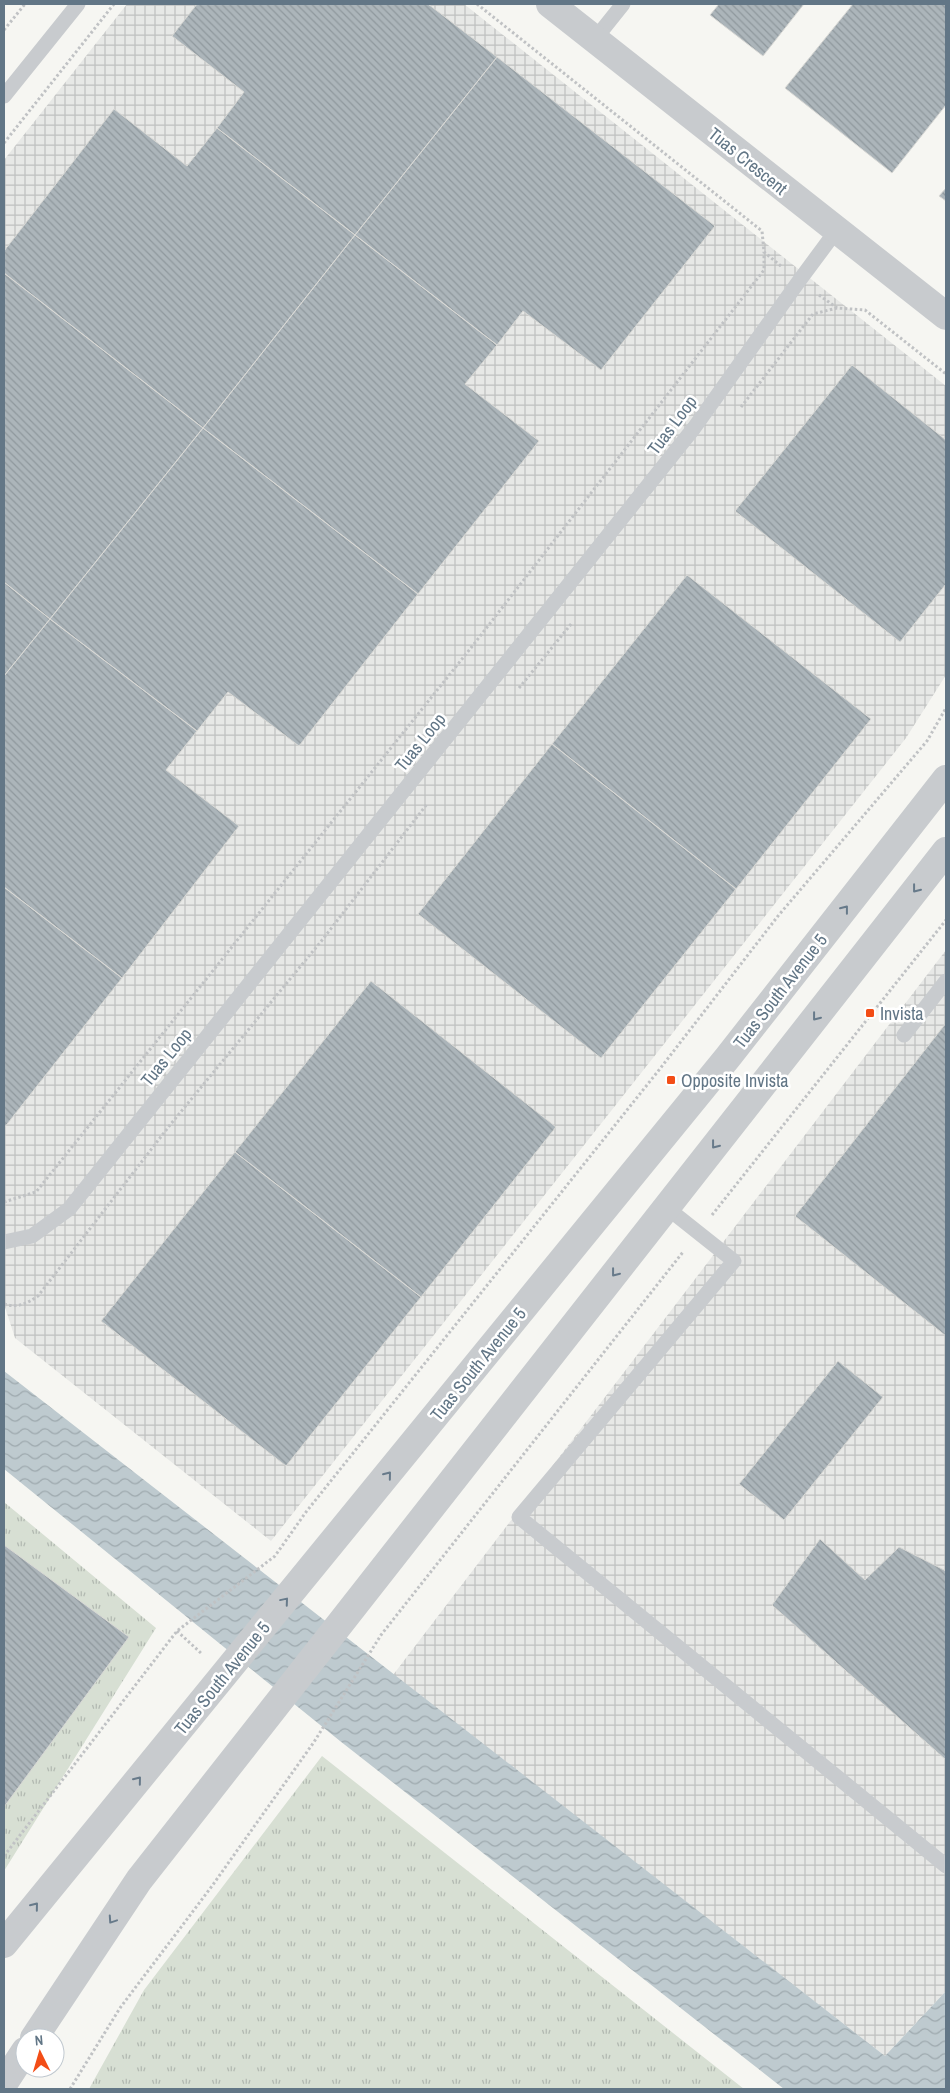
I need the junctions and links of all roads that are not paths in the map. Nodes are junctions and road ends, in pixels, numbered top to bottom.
1 (78, 4) edge
2 (550, 4) edge
3 (623, 4) edge
4 (595, 39) junction
5 (4, 96) edge
6 (836, 231) junction
7 (946, 316) edge
8 (946, 779) edge
9 (946, 851) edge
10 (946, 981) edge
11 (904, 1035) dead end
12 (666, 1207) junction
13 (4, 1242) edge
14 (946, 1866) edge
15 (4, 1944) edge
16 (41, 2028) edge
17 (15, 2066) edge
18 (4, 2083) edge

1 - 5 lane
2 - 4 street, Tuas Crescent
3 - 4 lane
4 - 6 street, Tuas Crescent
6 - 7 street, Tuas Crescent
6 - 13 lane, Tuas Loop
15 -> 8 street, Tuas South Avenue 5
9 -> 12 street
10 - 11 lane
12 - 14 lane
12 -> 16 street
17 - 18 street

